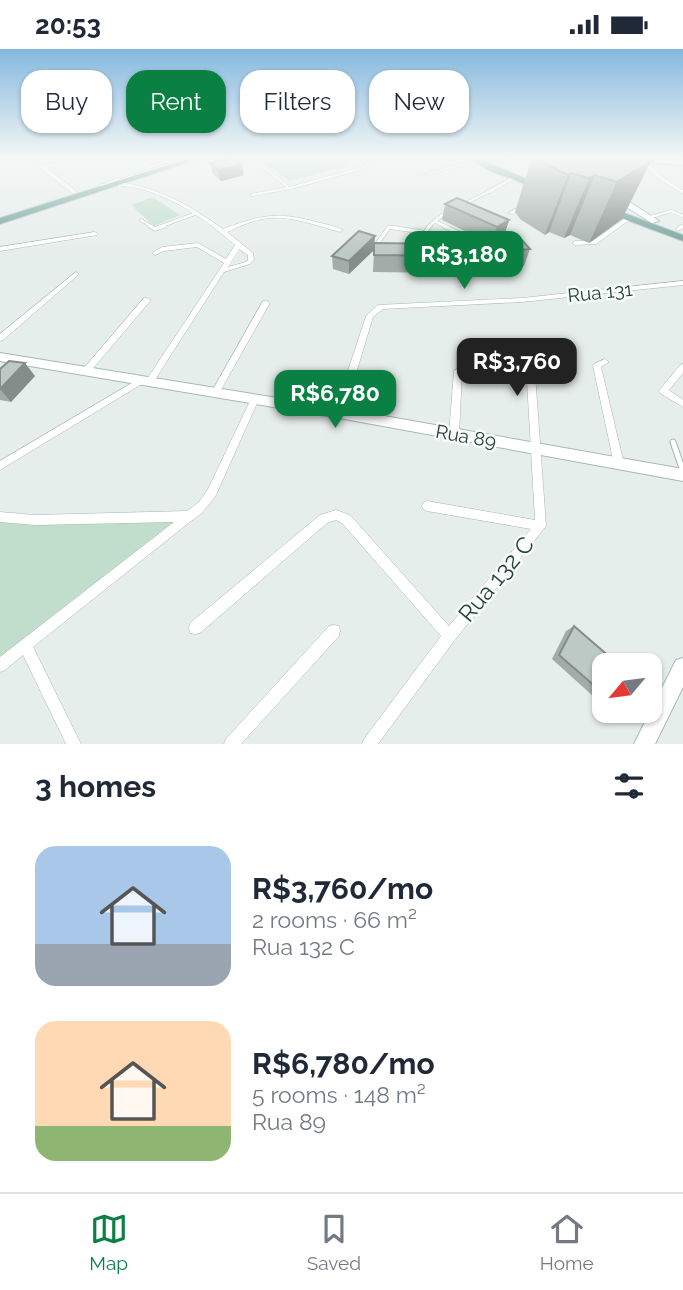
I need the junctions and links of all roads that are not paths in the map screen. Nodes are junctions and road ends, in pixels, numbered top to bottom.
1 (71, 189) edge
2 (82, 189) edge
3 (90, 189) edge
4 (99, 189) edge
5 (149, 189) edge
6 (274, 189) edge
7 (491, 189) edge
8 (548, 189) edge
9 (607, 190) edge
10 (488, 191) joint
11 (74, 192) junction
12 (251, 194) dead end
13 (541, 196) dead end
14 (531, 202) dead end
15 (614, 212) junction
16 (511, 213) dead end
17 (194, 214) junction
18 (683, 216) edge
19 (0, 218) edge
20 (629, 218) junction
21 (651, 219) junction
22 (141, 220) dead end
23 (434, 221) junction
24 (340, 230) dead end
25 (223, 231) junction
26 (682, 231) edge
27 (422, 232) junction
28 (95, 234) dead end
29 (575, 243) dead end
30 (238, 246) junction
31 (477, 247) edge
32 (383, 248) edge
33 (0, 249) edge
34 (402, 249) edge
35 (412, 249) junction
36 (421, 250) edge
37 (155, 253) dead end
38 (226, 267) junction
39 (76, 274) dead end
40 (683, 283) edge
41 (147, 300) dead end
42 (266, 303) dead end
43 (0, 338) edge
44 (529, 346) dead end
45 (605, 362) dead end
46 (469, 363) dead end
47 (2, 364) edge
48 (683, 367) edge
49 (87, 370) junction
50 (146, 380) junction
51 (215, 393) junction
52 (254, 401) junction
53 (683, 404) edge
54 (339, 413) junction
55 (454, 434) junction
56 (673, 442) dead end
57 (534, 449) junction
58 (619, 464) junction
59 (0, 466) edge
60 (683, 473) edge
61 (427, 506) dead end
62 (192, 516) junction
63 (0, 517) edge
64 (541, 526) junction
65 (195, 628) dead end
66 (334, 631) dead end
67 (449, 636) junction
68 (25, 644) junction
69 (0, 665) edge
70 (683, 667) edge
71 (74, 744) edge
72 (230, 744) edge
73 (369, 744) edge
74 (644, 744) edge

1 - 11 street
2 - 11 main road
3 - 19 lane
4 - 19 main road
5 - 17 street
6 - 12 lane
7 - 10 street
8 - 13 street
9 - 21 street
10 - 23 lane
11 - 19 main road
14 - 16 street
15 - 20 main road
15 - 21 main road
15 - 26 main road
17 - 22 lane
17 - 25 street
18 - 21 lane
20 - 26 main road
20 - 29 street
21 - 26 main road
23 - 27 lane
23 - 31 lane
24 - 25 street
25 - 30 street
27 - 32 lane
27 - 35 lane
28 - 33 street
30 - 38 street
30 - 38 street
34 - 35 lane
35 - 36 lane
37 - 38 street
38 - 50 street
39 - 43 street
40 - 54 street, Rua 131
41 - 49 street
42 - 51 street
44 - 57 street, Rua 132 C
45 - 58 street
46 - 55 street
47 - 49 street, Rua 89
48 - 53 street
49 - 50 street, Rua 89
50 - 51 street, Rua 89
50 - 59 street
51 - 52 street, Rua 89
52 - 54 street, Rua 89
52 - 62 street
54 - 55 street, Rua 89
55 - 57 street, Rua 89
56 - 60 lane
57 - 58 street, Rua 89
57 - 64 street, Rua 132 C
58 - 60 street, Rua 89
61 - 64 street
62 - 63 street
62 - 68 street
64 - 67 street, Rua 132 C
65 - 67 street
66 - 72 street
67 - 73 street, Rua 132 C
68 - 69 street
68 - 71 street
70 - 74 street

